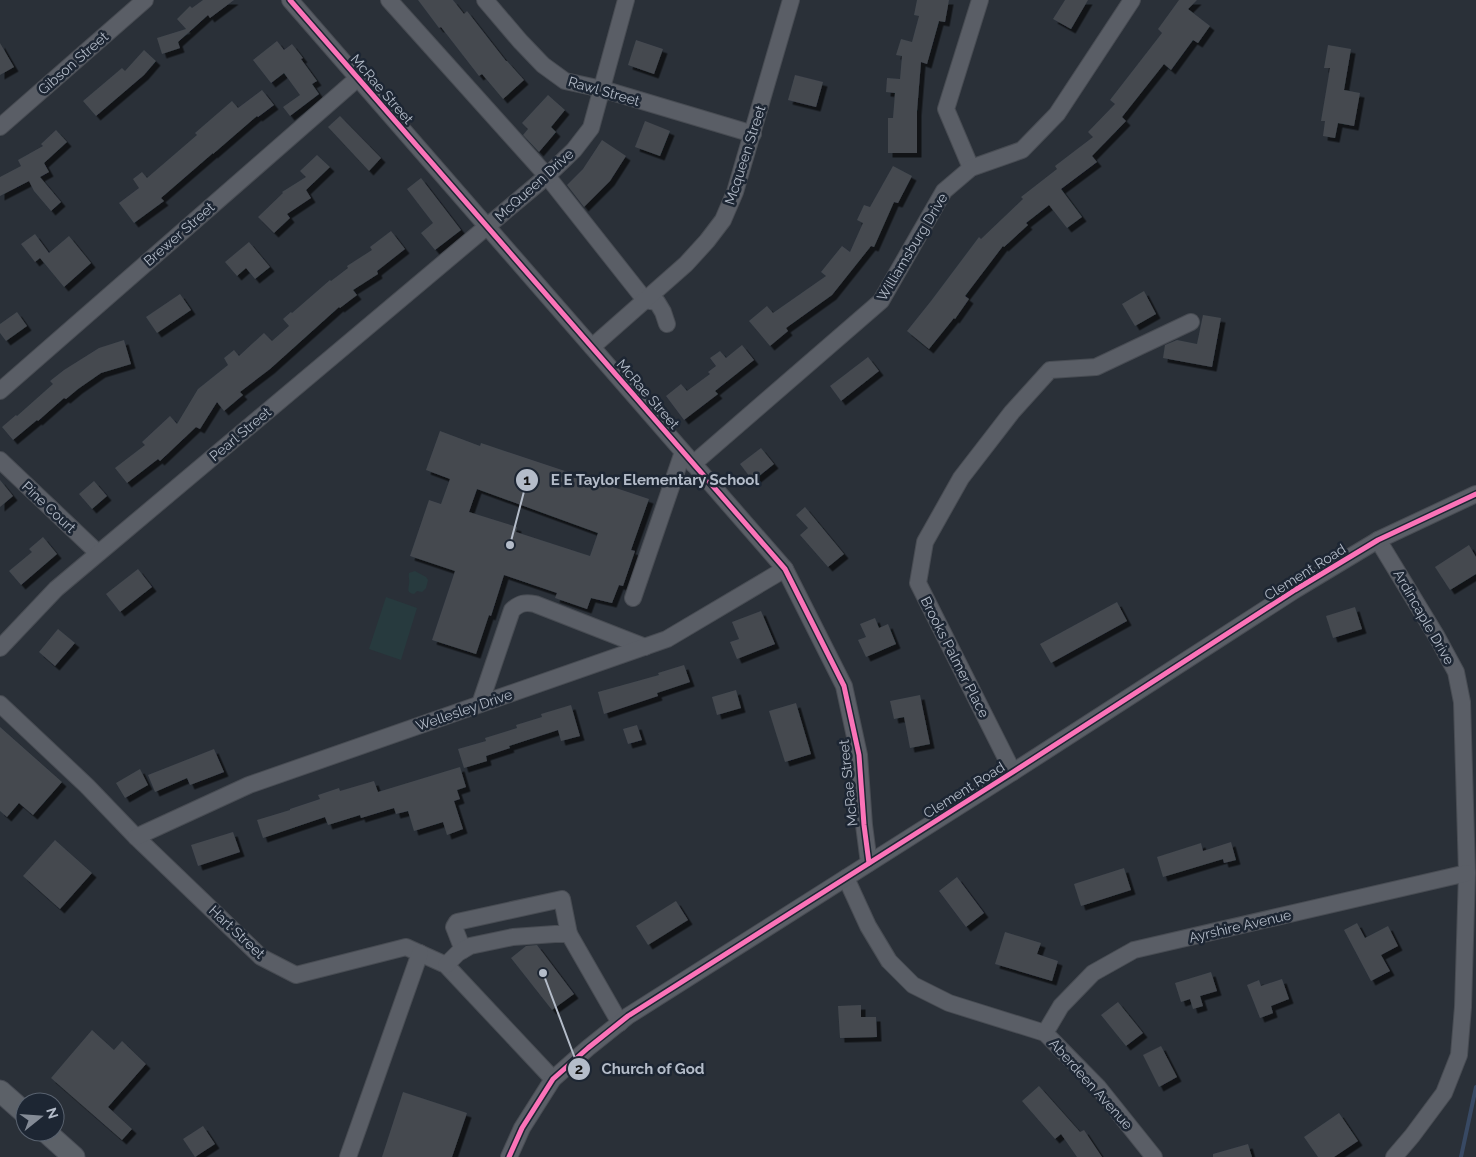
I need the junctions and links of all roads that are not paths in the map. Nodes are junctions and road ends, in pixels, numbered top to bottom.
1 (145, 0) edge
2 (290, 0) edge
3 (389, 0) edge
4 (485, 0) edge
5 (626, 0) edge
6 (791, 0) edge
7 (980, 0) edge
8 (1132, 0) edge
9 (358, 78) junction
10 (602, 89) junction
11 (0, 127) edge
12 (753, 134) junction
13 (971, 168) junction
14 (547, 176) junction
15 (487, 227) junction
16 (645, 300) junction
17 (1191, 322) dead end
18 (667, 324) dead end
19 (592, 347) junction
20 (0, 391) edge
21 (688, 458) junction
22 (0, 460) edge
23 (1476, 494) edge
24 (1378, 540) junction
25 (98, 553) junction
26 (785, 569) junction
27 (633, 598) dead end
28 (645, 646) junction
29 (0, 648) edge
30 (0, 704) edge
31 (480, 704) junction
32 (1013, 772) junction
33 (136, 837) junction
34 (869, 863) junction
35 (1467, 873) junction
36 (846, 878) junction
37 (569, 934) junction
38 (463, 950) junction
39 (420, 953) junction
40 (446, 965) junction
41 (620, 1023) junction
42 (1045, 1032) junction
43 (553, 1079) junction
44 (0, 1091) edge
45 (15, 1104) edge
46 (57, 1142) edge
47 (74, 1157) edge
48 (348, 1157) edge
49 (508, 1157) edge
50 (1154, 1157) edge
51 (1394, 1157) edge

1 - 11 street, Gibson Street
2 - 9 street, McRae Street
3 - 14 street
4 - 10 street, Rawl Street
5 - 10 street, McQueen Drive
6 - 12 street, Mcqueen Street
7 - 13 street
8 - 13 street, Williamsburg Drive
9 - 15 street, McRae Street
9 - 20 street, Brewer Street
10 - 12 street, Rawl Street
10 - 14 street, McQueen Drive
12 - 16 street, Mcqueen Street
13 - 21 street, Williamsburg Drive
14 - 15 street, McQueen Drive
14 - 16 street
15 - 19 street, McRae Street
15 - 25 street, Pearl Street
16 - 18 street
16 - 19 street, Mcqueen Street
17 - 32 street, Brooks Palmer Place
19 - 21 street, McRae Street
21 - 26 street, McRae Street
21 - 27 street
22 - 25 street, Pine Court
23 - 24 street, Clement Road
24 - 32 street, Clement Road
24 - 35 street, Ardincaple Drive
25 - 29 street, Pearl Street
26 - 28 street, Wellesley Drive
26 - 34 street, McRae Street
28 - 31 street, Wellesley Drive
28 - 31 street
30 - 33 street, Hart Street
31 - 33 street, Wellesley Drive
32 - 34 street, Clement Road
33 - 39 street, Hart Street
34 - 36 street, Clement Road
35 - 42 street, Ayrshire Avenue
35 - 51 street, Ardincaple Drive
36 - 41 street, Clement Road
36 - 42 street, Aberdeen Avenue
37 - 38 street
37 - 38 street
37 - 41 street
38 - 40 street
39 - 40 street, Hart Street
39 - 48 street
40 - 43 street, Hart Street
41 - 43 street, Clement Road
42 - 50 street, Aberdeen Avenue
43 - 49 street, Clement Road
44 - 45 main road
46 - 47 main road

